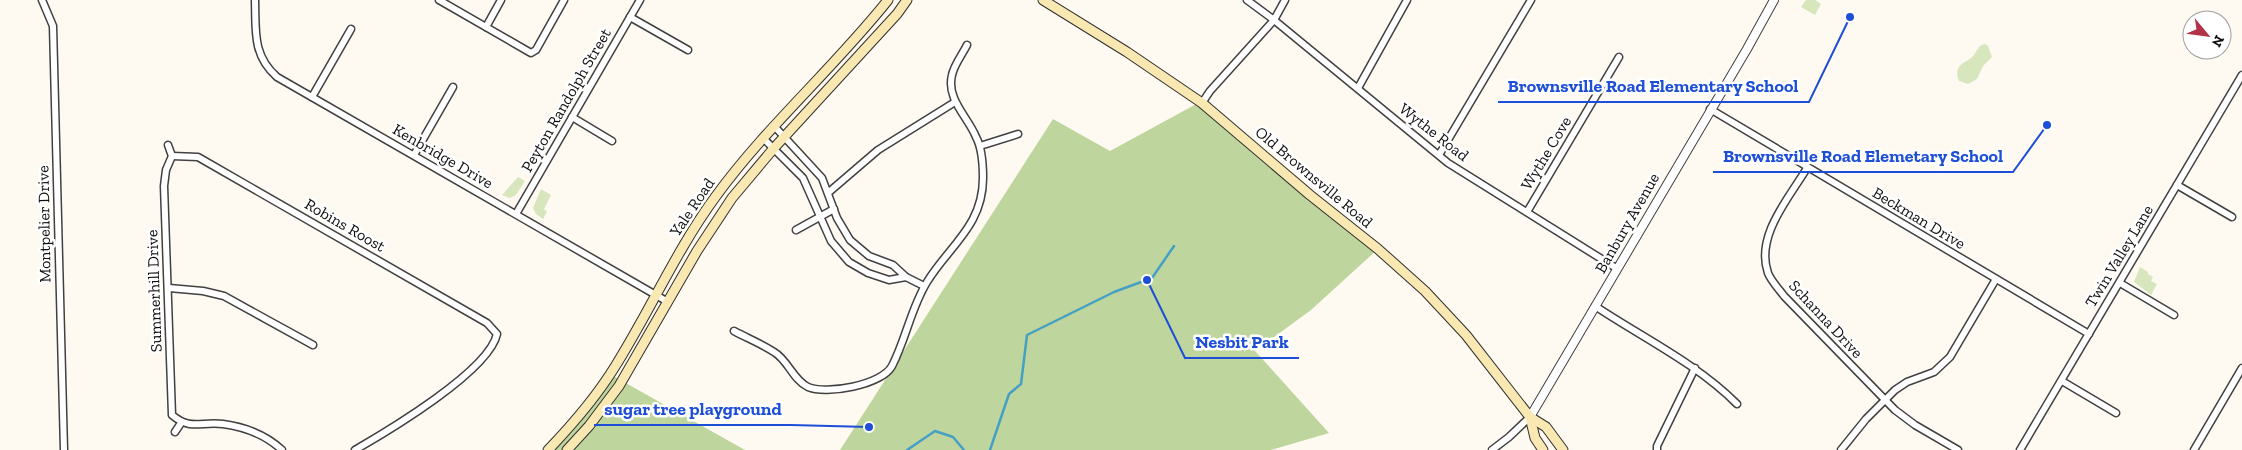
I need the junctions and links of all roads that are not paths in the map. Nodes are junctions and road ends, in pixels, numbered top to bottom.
1 (42, 0) edge
2 (255, 0) edge
3 (439, 0) edge
4 (501, 0) edge
5 (564, 0) edge
6 (640, 0) edge
7 (888, 0) edge
8 (907, 0) edge
9 (1043, 0) edge
10 (1247, 0) edge
11 (1285, 0) edge
12 (1407, 0) edge
13 (1531, 0) edge
14 (1774, 0) edge
15 (630, 17) junction
16 (1274, 20) junction
17 (486, 27) junction
18 (351, 29) dead end
19 (967, 45) dead end
20 (688, 50) dead end
21 (1619, 57) dead end
22 (2242, 75) edge
23 (453, 87) dead end
24 (2239, 87) edge
25 (1358, 88) junction
26 (312, 97) junction
27 (956, 102) junction
28 (1202, 103) junction
29 (1710, 109) junction
30 (572, 117) junction
31 (775, 127) junction
32 (1018, 134) dead end
33 (785, 137) junction
34 (764, 138) junction
35 (612, 141) dead end
36 (168, 145) dead end
37 (980, 146) junction
38 (774, 148) junction
39 (414, 155) junction
40 (1439, 155) junction
41 (172, 156) junction
42 (1808, 168) junction
43 (2177, 185) junction
44 (828, 192) junction
45 (834, 209) junction
46 (1527, 212) junction
47 (516, 214) junction
48 (820, 216) junction
49 (2232, 217) dead end
50 (796, 230) dead end
51 (1616, 268) junction
52 (906, 277) junction
53 (1996, 280) junction
54 (2120, 283) junction
55 (924, 286) junction
56 (169, 288) junction
57 (656, 295) junction
58 (668, 302) junction
59 (1595, 306) junction
60 (2174, 315) dead end
61 (734, 331) dead end
62 (2089, 334) junction
63 (313, 345) dead end
64 (1695, 368) junction
65 (2242, 368) edge
66 (2062, 381) junction
67 (1885, 400) junction
68 (1737, 404) dead end
69 (2116, 413) dead end
70 (1530, 417) junction
71 (181, 422) junction
72 (175, 432) dead end
73 (64, 450) edge
74 (282, 450) edge
75 (355, 450) edge
76 (548, 450) edge
77 (568, 450) edge
78 (1492, 450) edge
79 (1543, 450) edge
80 (1563, 450) edge
81 (1657, 450) edge
82 (1841, 450) edge
83 (1958, 450) edge
84 (2020, 450) edge
85 (2194, 450) edge

1 - 73 street, Montpelier Drive
2 - 26 street, Kenbridge Drive
3 - 17 street
4 - 17 street
5 - 17 street
6 - 15 street, Peyton Randolph Street
7 - 31 main road, Yale Road
8 - 33 main road, Yale Road
9 - 28 main road, Old Brownsville Road
10 - 16 street, Wythe Road
11 - 16 street
12 - 25 street
13 - 40 street
14 - 29 street, Banbury Avenue
15 - 20 street
15 - 30 street, Peyton Randolph Street
16 - 25 street, Wythe Road
16 - 28 street
18 - 26 street
19 - 27 street
21 - 46 street, Wythe Cove
22 - 24 street, Twin Valley Lane
23 - 39 street
24 - 43 street, Twin Valley Lane
25 - 40 street, Wythe Road
26 - 39 street, Kenbridge Drive
27 - 37 street
27 - 44 street
28 - 70 main road, Old Brownsville Road
29 - 42 street, Beckman Drive
29 - 51 street, Banbury Avenue
30 - 35 street
30 - 47 street, Peyton Randolph Street
31 - 33 street
31 - 34 main road, Yale Road
32 - 37 street
33 - 38 main road, Yale Road
33 - 44 street
34 - 38 street
34 - 57 main road, Yale Road
36 - 41 street
37 - 55 street
38 - 48 street
38 - 58 main road, Yale Road
39 - 47 street, Kenbridge Drive
40 - 46 street, Wythe Road
41 - 56 street, Summerhill Drive
41 - 75 street, Robins Roost
42 - 53 street, Beckman Drive
42 - 67 street, Schanna Drive
43 - 49 street
43 - 54 street, Twin Valley Lane
44 - 45 street
45 - 48 street
45 - 52 street
46 - 51 street, Wythe Road
47 - 57 street, Kenbridge Drive
48 - 50 street
48 - 52 street
51 - 59 street, Banbury Avenue
52 - 55 street
53 - 62 street, Beckman Drive
53 - 67 street
54 - 60 street
54 - 62 street, Twin Valley Lane
55 - 61 street
56 - 63 street
56 - 71 street, Summerhill Drive
57 - 58 street, Kenbridge Drive
57 - 76 main road, Yale Road
58 - 77 main road, Yale Road
59 - 64 street
59 - 70 street, Banbury Avenue
62 - 66 street, Twin Valley Lane
64 - 68 street
64 - 81 street
65 - 85 street
66 - 69 street
66 - 84 street, Twin Valley Lane
67 - 82 street
67 - 83 street, Schanna Drive
70 - 78 street, Banbury Avenue
70 - 79 main road
70 - 80 main road
71 - 72 street
71 - 74 street

